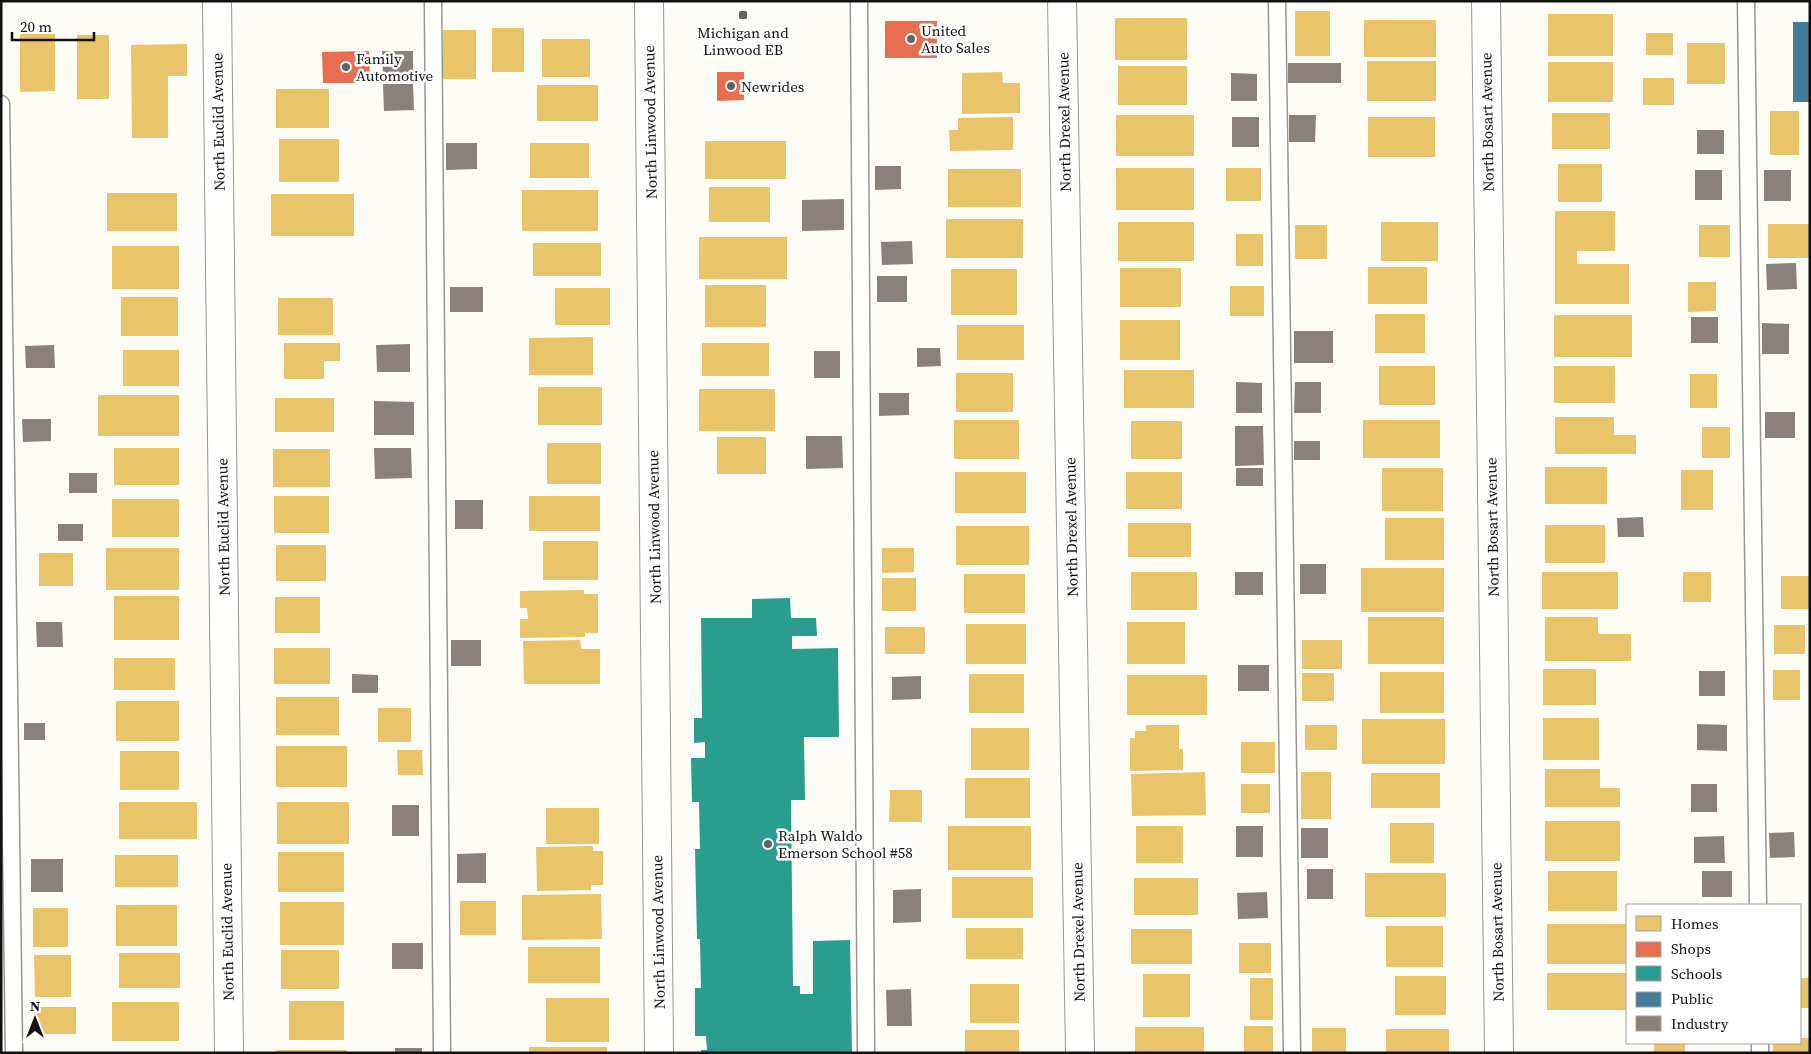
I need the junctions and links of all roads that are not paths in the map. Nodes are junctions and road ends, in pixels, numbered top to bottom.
1 (217, 1) edge
2 (433, 1) edge
3 (649, 1) edge
4 (859, 1) edge
5 (1062, 1) edge
6 (1277, 1) edge
7 (1486, 1) edge
8 (1746, 1) edge
9 (1, 104) edge
10 (1758, 904) edge
11 (14, 1053) edge
12 (229, 1053) edge
13 (442, 1053) edge
14 (660, 1053) edge
15 (866, 1053) edge
16 (1080, 1053) edge
17 (1292, 1053) edge
18 (1499, 1053) edge

1 - 12 street, North Euclid Avenue
2 - 13 lane
3 - 14 street, North Linwood Avenue
4 - 15 lane
5 - 16 street, North Drexel Avenue
6 - 17 lane
7 - 18 street, North Bosart Avenue
8 - 10 lane
9 - 11 lane

